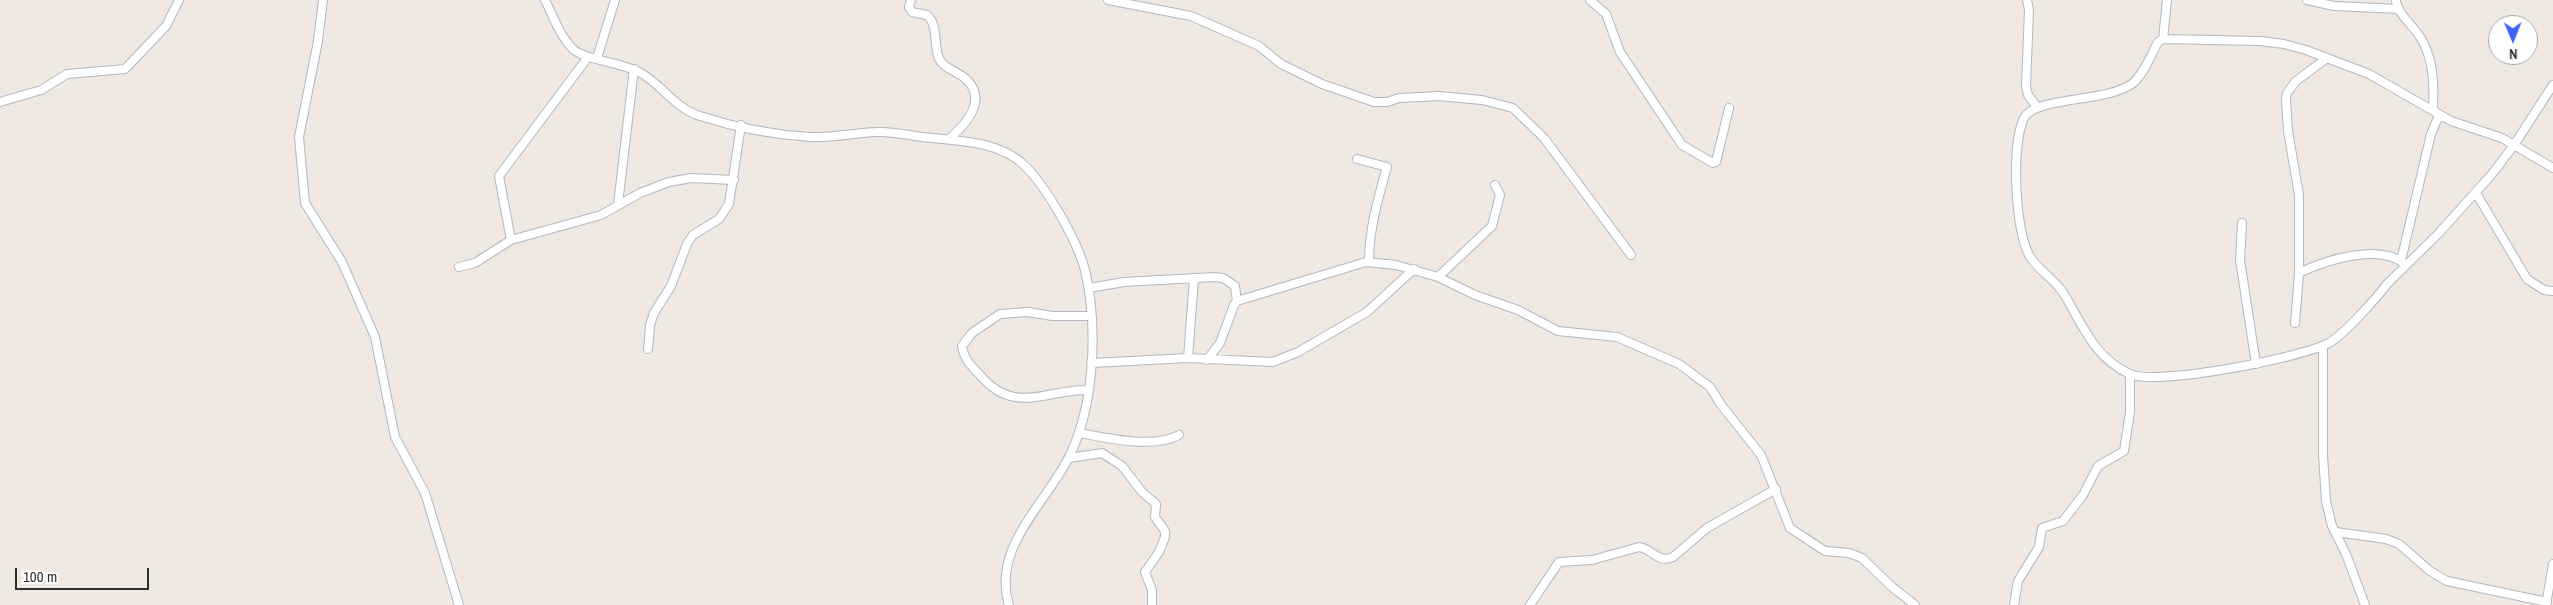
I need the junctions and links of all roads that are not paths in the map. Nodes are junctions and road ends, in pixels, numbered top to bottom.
1 (179, 0) edge
2 (323, 0) edge
3 (545, 0) edge
4 (616, 0) edge
5 (911, 0) edge
6 (1108, 0) edge
7 (1590, 0) edge
8 (2027, 0) edge
9 (2167, 0) edge
10 (2307, 0) edge
11 (2396, 0) edge
12 (2399, 9) junction
13 (2163, 39) junction
14 (588, 57) junction
15 (596, 58) junction
16 (2327, 58) junction
17 (634, 69) junction
18 (2553, 85) edge
19 (0, 102) edge
20 (2037, 107) junction
21 (1729, 108) dead end
22 (2436, 113) junction
23 (741, 125) junction
24 (949, 139) junction
25 (2514, 145) junction
26 (1357, 159) dead end
27 (2553, 168) edge
28 (734, 180) junction
29 (1495, 185) dead end
30 (2476, 193) junction
31 (618, 204) junction
32 (2242, 223) dead end
33 (510, 240) junction
34 (1631, 255) dead end
35 (1369, 262) junction
36 (2404, 263) junction
37 (459, 267) dead end
38 (1414, 269) junction
39 (2299, 273) junction
40 (1438, 276) junction
41 (1194, 278) junction
42 (1089, 288) junction
43 (2553, 291) edge
44 (1238, 300) junction
45 (1091, 316) junction
46 (2295, 323) dead end
47 (2323, 346) junction
48 (648, 349) dead end
49 (1188, 358) junction
50 (1207, 360) junction
51 (1091, 363) junction
52 (2256, 364) junction
53 (2130, 374) junction
54 (1088, 390) junction
55 (1080, 433) junction
56 (1178, 435) dead end
57 (1069, 458) junction
58 (1776, 489) junction
59 (2336, 532) junction
60 (2553, 564) edge
61 (2547, 604) edge
62 (459, 605) edge
63 (1009, 605) edge
64 (1152, 605) edge
65 (1530, 605) edge
66 (1915, 605) edge
67 (2014, 605) edge
68 (2365, 605) edge

1 - 19 street
2 - 62 street
3 - 14 street
4 - 15 street
5 - 24 street
6 - 34 street
7 - 21 street
8 - 20 street
9 - 13 street
10 - 12 street
11 - 12 street
12 - 22 street
13 - 16 street
13 - 20 street
14 - 15 street
14 - 33 street
15 - 17 street
16 - 22 street
16 - 39 street
17 - 23 street
17 - 31 street
18 - 25 street
20 - 53 street
22 - 25 street
22 - 36 street
23 - 24 street
23 - 28 street
24 - 42 street
25 - 27 street
25 - 30 street
26 - 35 street
28 - 31 street
28 - 48 street
29 - 40 street
30 - 36 street
30 - 43 street
31 - 33 street
32 - 52 street
33 - 37 street
35 - 38 street
35 - 44 street
36 - 39 street
36 - 47 street
38 - 40 street
38 - 50 street
39 - 46 street
40 - 58 street
41 - 42 street
41 - 44 street
41 - 49 street
42 - 45 street
44 - 50 street
45 - 51 street
45 - 54 street
47 - 52 street
47 - 59 street
49 - 50 street
49 - 51 street
51 - 54 street
52 - 53 street
53 - 67 street
54 - 55 street
55 - 56 street
55 - 57 street
57 - 63 street
57 - 64 street
58 - 65 street
58 - 66 street
59 - 61 street
59 - 68 street
60 - 61 street

